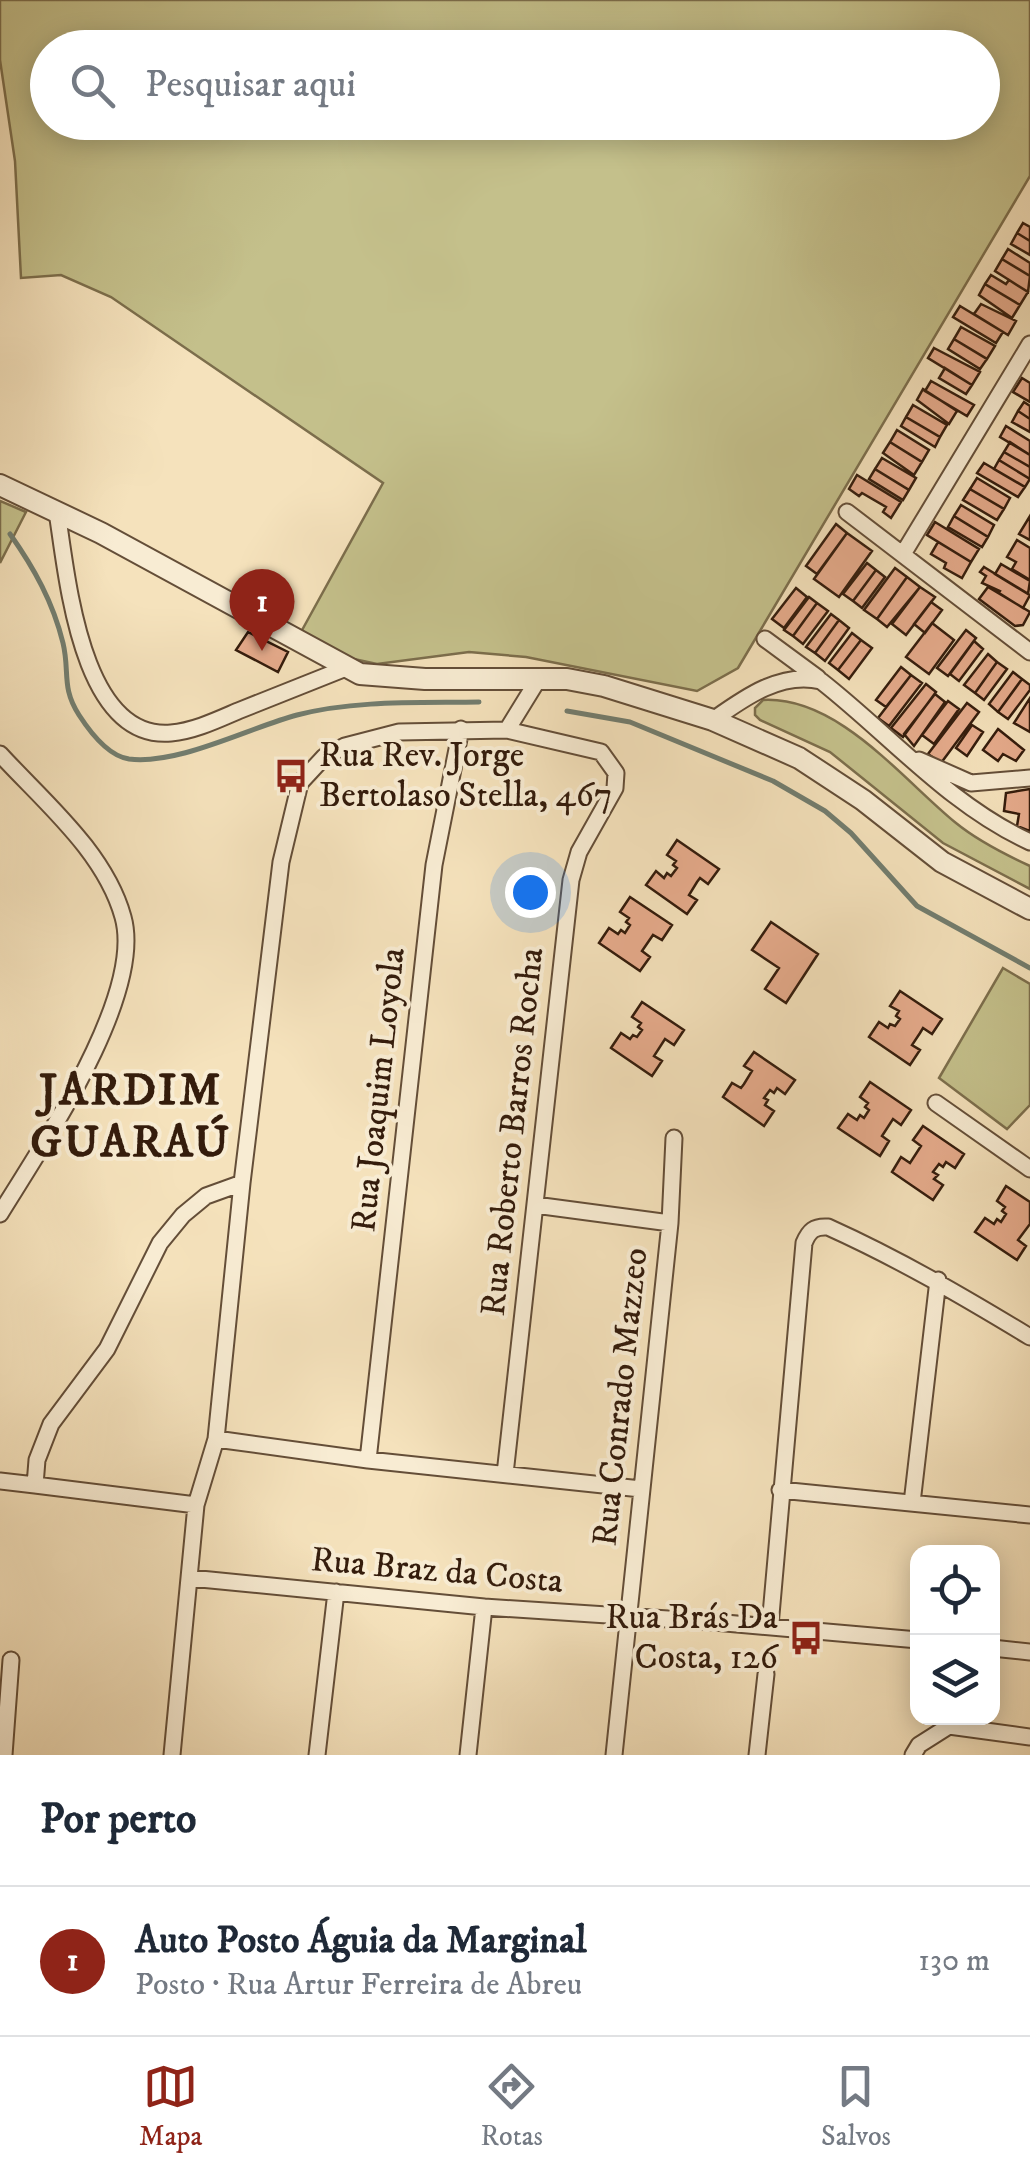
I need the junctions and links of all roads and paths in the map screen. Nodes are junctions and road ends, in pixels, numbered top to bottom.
1 (1030, 344) edge
2 (0, 485) edge
3 (57, 512) junction
4 (847, 512) dead end
5 (903, 554) junction
6 (765, 639) dead end
7 (1028, 644) edge
8 (346, 668) junction
9 (820, 680) junction
10 (533, 685) junction
11 (714, 720) junction
12 (510, 724) junction
13 (461, 729) junction
14 (0, 754) edge
15 (911, 756) junction
16 (1030, 778) edge
17 (1030, 842) edge
18 (1030, 909) edge
19 (936, 1103) dead end
20 (674, 1138) dead end
21 (1030, 1170) edge
22 (242, 1183) junction
23 (535, 1205) junction
24 (0, 1214) edge
25 (670, 1223) junction
26 (938, 1280) junction
27 (1030, 1337) edge
28 (216, 1439) junction
29 (368, 1460) junction
30 (505, 1474) junction
31 (0, 1481) edge
32 (35, 1485) junction
33 (641, 1489) junction
34 (780, 1490) junction
35 (912, 1503) junction
36 (196, 1505) junction
37 (1030, 1516) edge
38 (190, 1578) junction
39 (336, 1592) junction
40 (484, 1607) junction
41 (628, 1617) junction
42 (770, 1626) junction
43 (910, 1639) edge
44 (1000, 1649) edge
45 (1030, 1652) edge
46 (12, 1660) dead end
47 (766, 1674) dead end
48 (1030, 1737) edge
49 (4, 1755) edge
50 (172, 1755) edge
51 (317, 1755) edge
52 (468, 1755) edge
53 (614, 1755) edge
54 (757, 1755) edge
55 (914, 1755) edge

1 - 5 street
2 - 3 street
3 - 8 street
3 - 8 street
4 - 5 street
5 - 7 street
6 - 9 street
8 - 10 street
9 - 11 street
9 - 15 street
10 - 11 street
10 - 12 street
11 - 18 street
12 - 13 street
12 - 23 street, Rua Roberto Barros Rocha
13 - 22 street
13 - 29 street, Rua Joaquim Loyola
14 - 24 street
15 - 16 street
15 - 17 street
19 - 21 street
20 - 25 street, Rua Conrado Mazzeo
22 - 28 street
22 - 32 street
23 - 25 street
23 - 30 street, Rua Roberto Barros Rocha
25 - 33 street, Rua Conrado Mazzeo
26 - 27 street
26 - 34 street
26 - 35 street
28 - 29 street
28 - 36 street
29 - 30 street
30 - 33 street
31 - 32 street
32 - 36 street
33 - 41 street, Rua Conrado Mazzeo
34 - 35 street
34 - 42 street
35 - 37 street
36 - 38 street
38 - 39 street, Rua Braz da Costa
38 - 50 street
39 - 40 street, Rua Braz da Costa
39 - 51 street
40 - 41 street, Rua Braz da Costa
40 - 52 street
41 - 42 street, Rua Braz da Costa
41 - 53 street, Rua Conrado Mazzeo
42 - 43 street, Rua Braz da Costa
44 - 45 street
46 - 49 street
47 - 54 street
48 - 55 street

